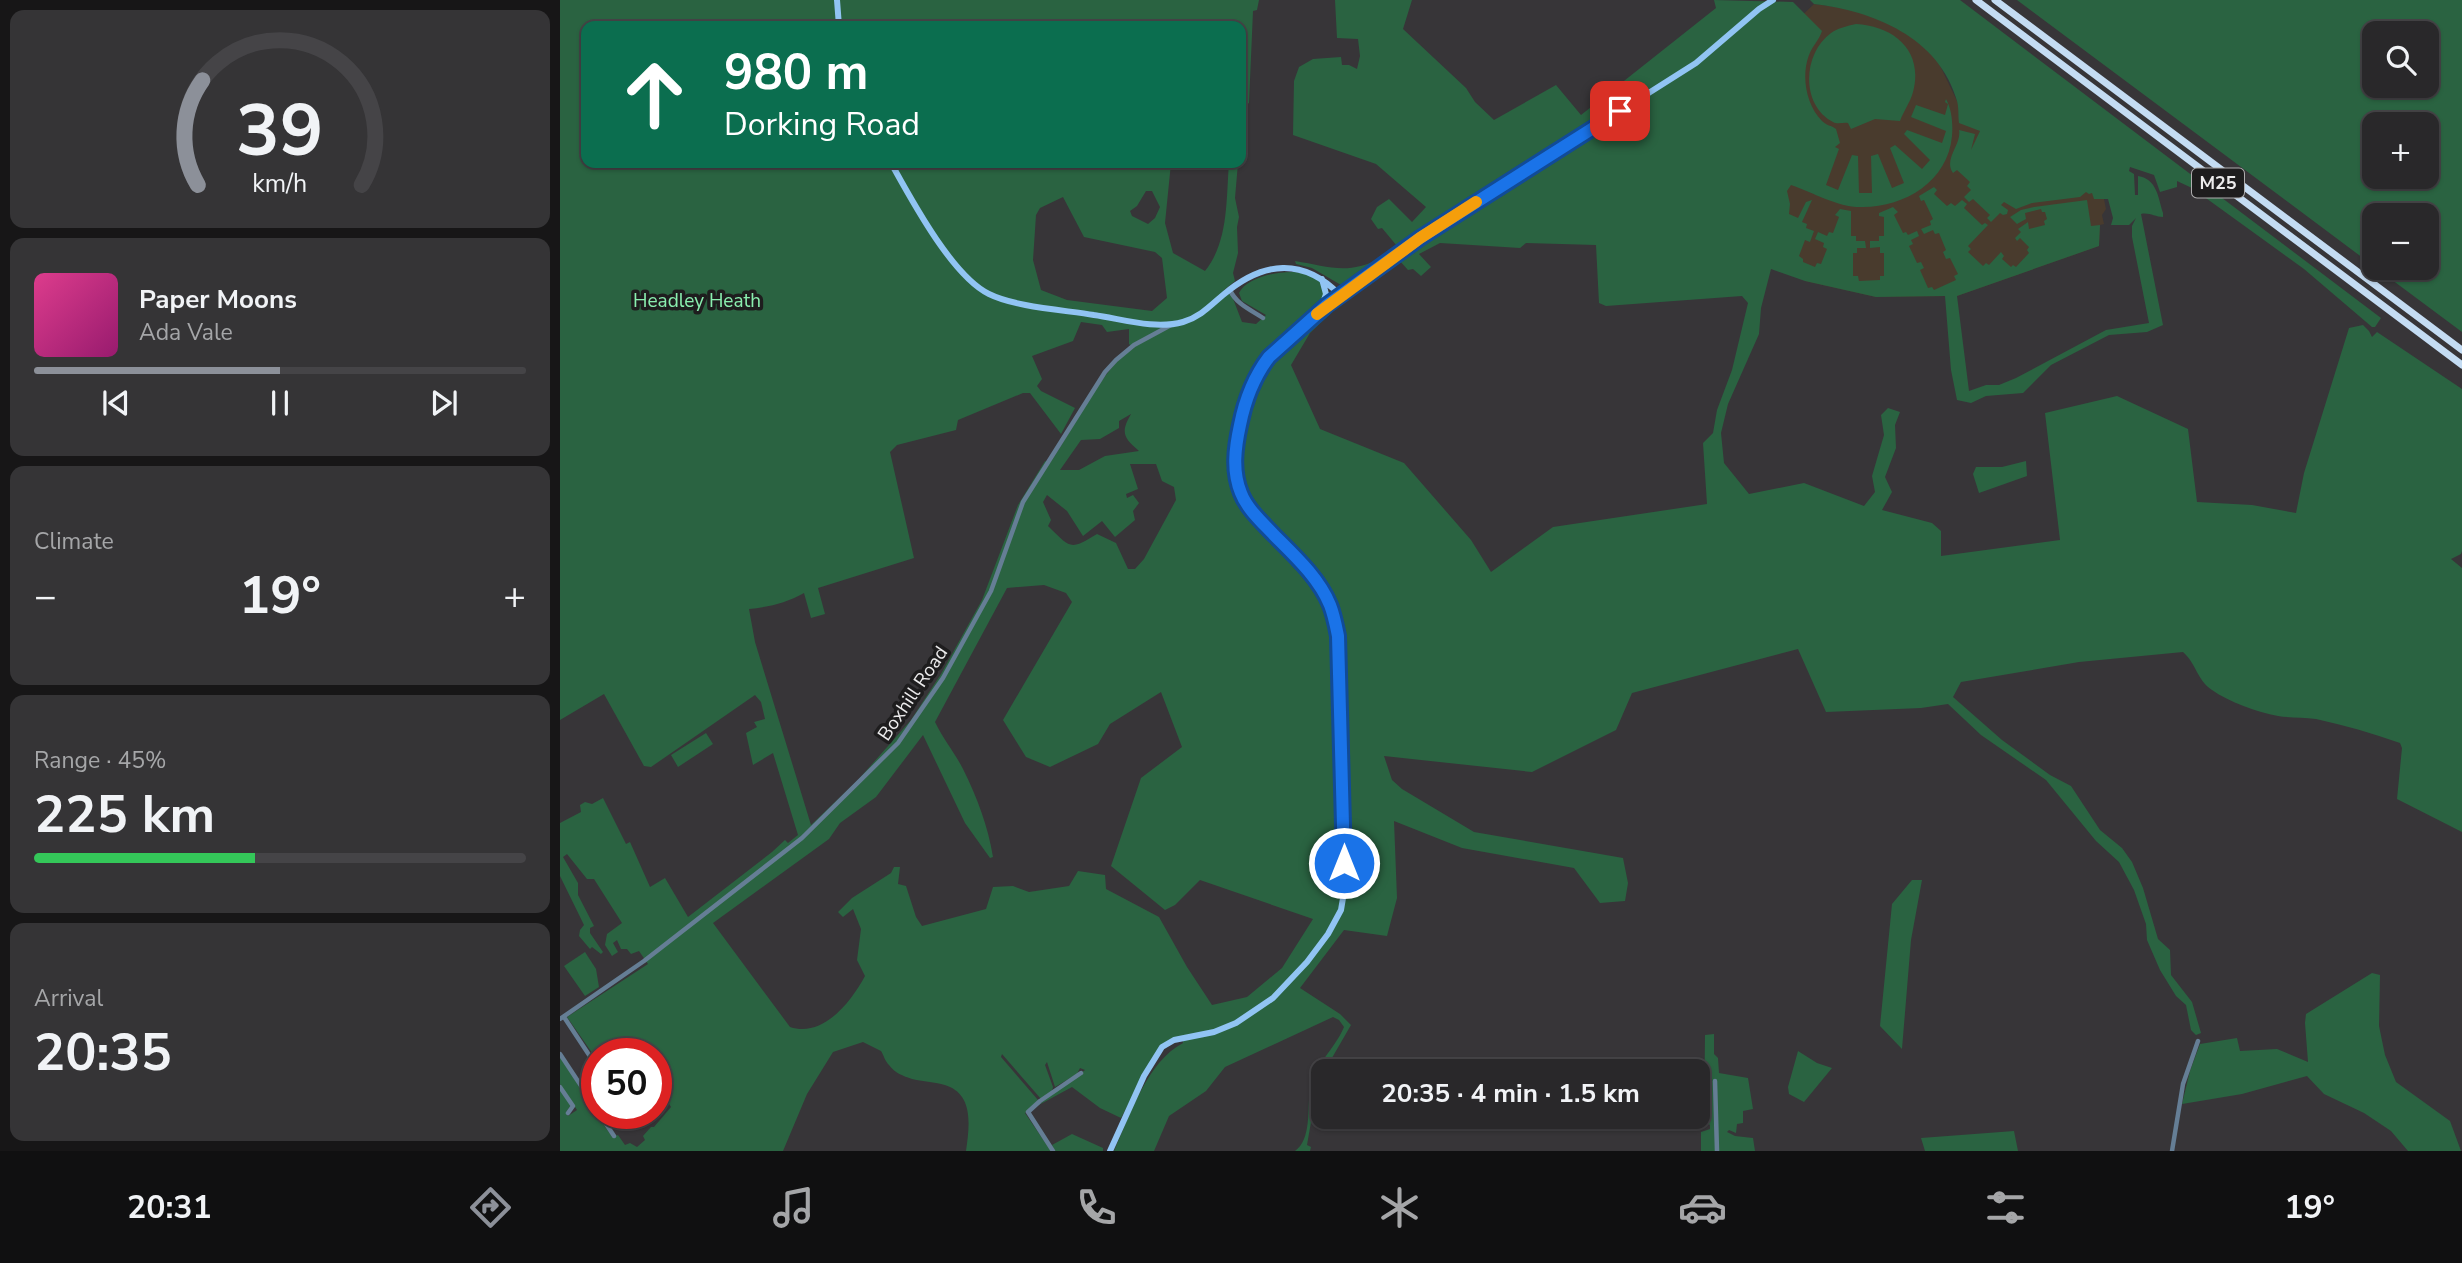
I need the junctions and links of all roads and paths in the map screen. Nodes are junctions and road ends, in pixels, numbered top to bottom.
1 (837, 0) edge
2 (1773, 0) edge
3 (1976, 0) edge
4 (1994, 0) edge
5 (839, 21) edge
6 (894, 168) edge
7 (1321, 278) junction
8 (1230, 290) junction
9 (1340, 295) junction
10 (1320, 311) junction
11 (1263, 318) dead end
12 (1155, 324) junction
13 (1172, 324) junction
14 (1158, 333) junction
15 (2462, 350) edge
16 (2462, 365) edge
17 (562, 1018) edge
18 (2198, 1041) dead end
19 (581, 1045) edge
20 (560, 1054) edge
21 (1081, 1073) dead end
22 (1715, 1081) dead end
23 (581, 1086) edge
24 (560, 1087) edge
25 (568, 1113) dead end
26 (610, 1129) edge
27 (614, 1136) dead end
28 (1053, 1151) edge
29 (1110, 1151) edge
30 (1717, 1151) edge
31 (2172, 1151) edge

1 - 5 main road
2 - 9 main road
3 - 16 highway, M25
4 - 15 highway, M25
6 - 12 main road
7 - 8 main road
7 - 9 main road
7 - 10 main road
8 - 11 street
8 - 13 main road
9 - 10 main road
10 - 29 main road
12 - 13 main road
12 - 14 street
13 - 14 street, Boxhill Road
14 - 17 street, Boxhill Road
17 - 19 street
18 - 31 street
20 - 23 street
21 - 28 street
22 - 30 street
24 - 25 street
26 - 27 street

